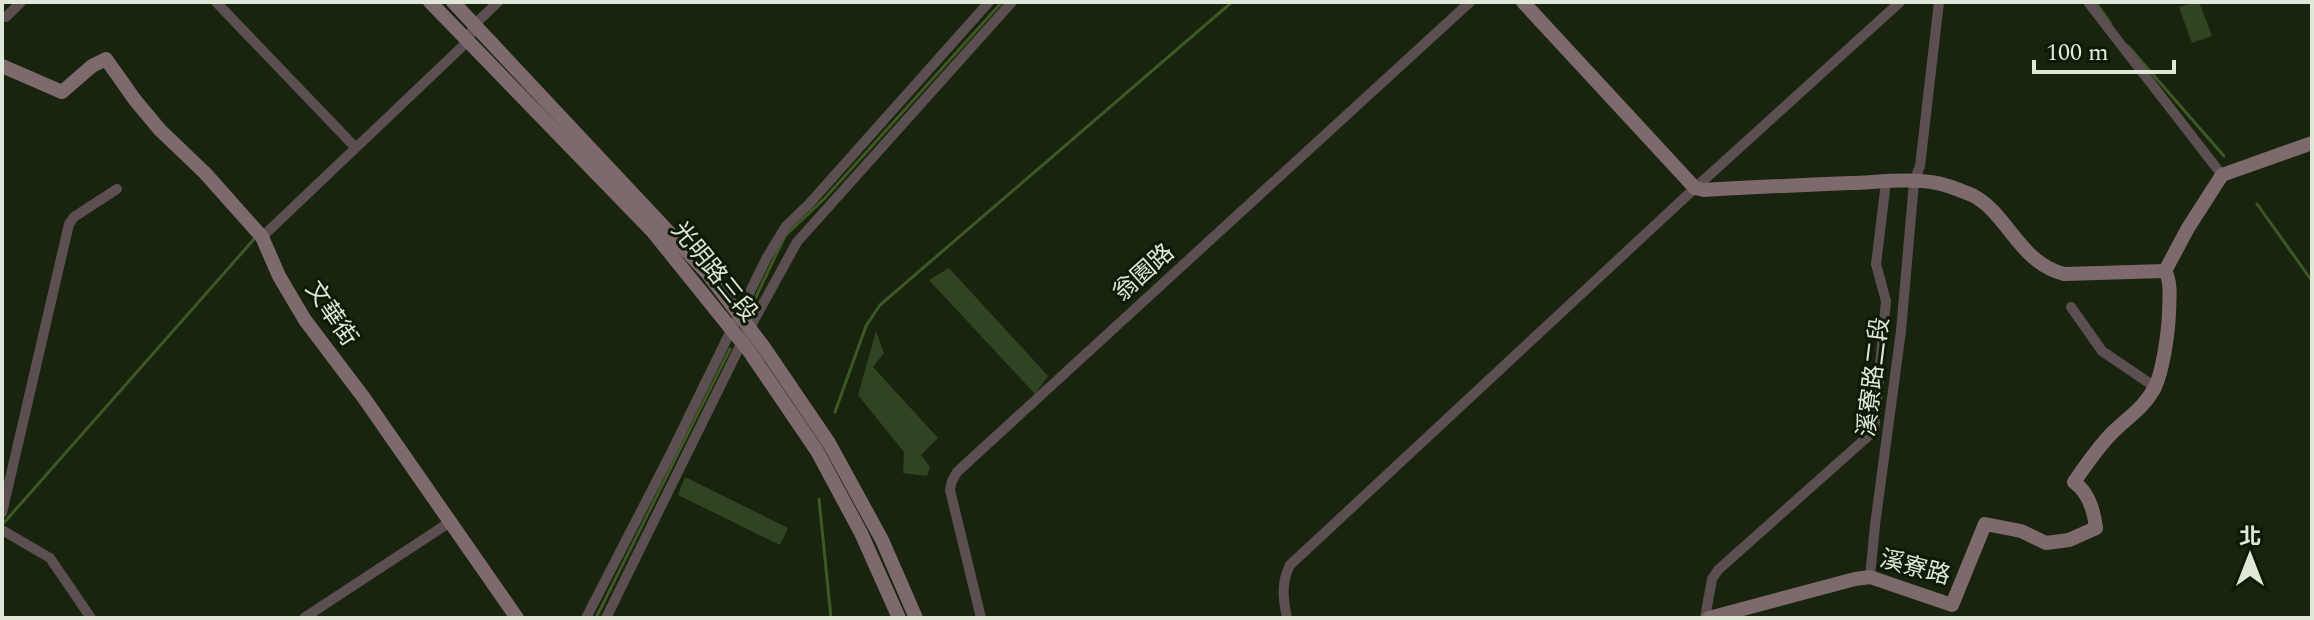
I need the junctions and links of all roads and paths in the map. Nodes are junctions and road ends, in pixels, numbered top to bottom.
1 (21, 2) edge
2 (216, 2) edge
3 (430, 2) edge
4 (453, 2) edge
5 (498, 2) edge
6 (989, 2) edge
7 (1012, 2) edge
8 (1470, 2) edge
9 (1523, 2) edge
10 (1900, 2) edge
11 (1939, 2) edge
12 (2092, 4) edge
13 (6, 17) dead end
14 (474, 25) junction
15 (467, 42) junction
16 (2, 66) edge
17 (2312, 143) edge
18 (353, 144) junction
19 (2222, 175) junction
20 (1886, 182) junction
21 (1914, 182) junction
22 (1695, 188) junction
23 (117, 189) dead end
24 (260, 235) junction
25 (2165, 271) junction
26 (2071, 307) dead end
27 (739, 314) junction
28 (750, 328) junction
29 (732, 329) junction
30 (742, 342) junction
31 (2155, 387) junction
32 (2, 513) edge
33 (450, 522) junction
34 (2, 530) edge
35 (1870, 577) junction
36 (91, 618) edge
37 (304, 618) edge
38 (517, 618) edge
39 (586, 618) edge
40 (606, 618) edge
41 (899, 618) edge
42 (916, 618) edge
43 (981, 618) edge
44 (1287, 618) edge
45 (1707, 618) edge

1 - 13 street
2 - 18 street
3 - 15 street, 光明路三段
4 - 14 street, 光明路三段
5 - 14 street
6 - 27 street
7 - 28 street
8 - 43 street, 翁園路
9 - 22 street
10 - 22 street
11 - 21 street, 溪寮路二段
12 - 19 street
14 - 15 street
14 - 27 street, 光明路三段
15 - 18 street
15 - 29 street, 光明路三段
16 - 24 street, 文華街
17 - 19 street
18 - 24 street
19 - 25 street
20 - 21 street
20 - 22 street
20 - 45 street, 溪寮路
21 - 25 street
21 - 35 street, 溪寮路二段
22 - 44 street
23 - 32 street
24 - 33 street, 文華街
25 - 31 street, 溪寮路
26 - 31 street
27 - 28 street, 光明路三段
27 - 29 street
28 - 30 street
28 - 42 street, 光明路三段
29 - 30 street, 光明路三段
29 - 39 street
30 - 40 street
30 - 41 street, 光明路三段
31 - 35 street, 溪寮路
33 - 37 street
33 - 38 street, 文華街
34 - 36 street
35 - 45 street, 溪寮路

